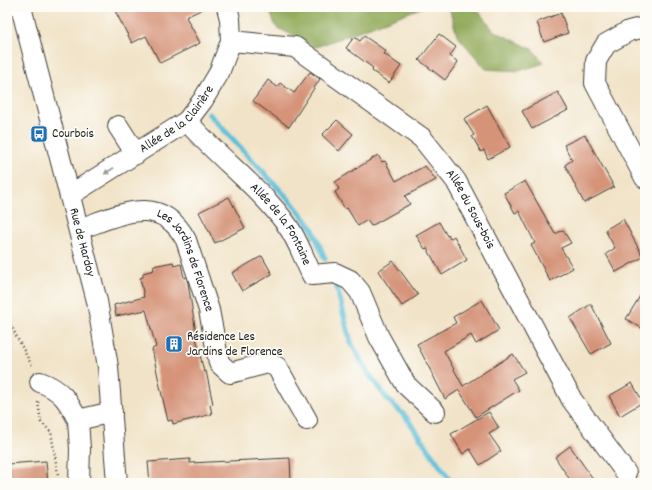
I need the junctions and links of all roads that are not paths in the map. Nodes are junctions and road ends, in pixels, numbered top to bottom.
1 (21, 7) edge
2 (227, 7) edge
3 (645, 26) edge
4 (230, 41) junction
5 (187, 121) junction
6 (118, 126) dead end
7 (138, 152) junction
8 (645, 178) edge
9 (70, 195) junction
10 (79, 230) junction
11 (37, 384) road end
12 (112, 412) junction
13 (435, 412) dead end
14 (78, 420) junction
15 (307, 420) dead end
16 (626, 473) dead end
17 (78, 483) edge
18 (117, 483) edge

1 - 9 street, Rue de Hardoy
2 - 4 street, Allée de la Clairière
3 - 8 street
4 - 5 street, Allée de la Clairière
4 - 16 street, Allée du Sous-bois
5 - 7 street, Allée de la Clairière
5 - 13 street, Allée de la Fontaine
6 - 7 street
7 -> 9 street, Allée de la Clairière
9 - 10 street, Rue de Hardoy
10 - 12 street, Rue de Hardoy
10 - 15 street, Les Jardins de Florence
11 - 14 street
12 - 14 street
12 - 18 street, Rue de Hardoy
14 - 17 street

